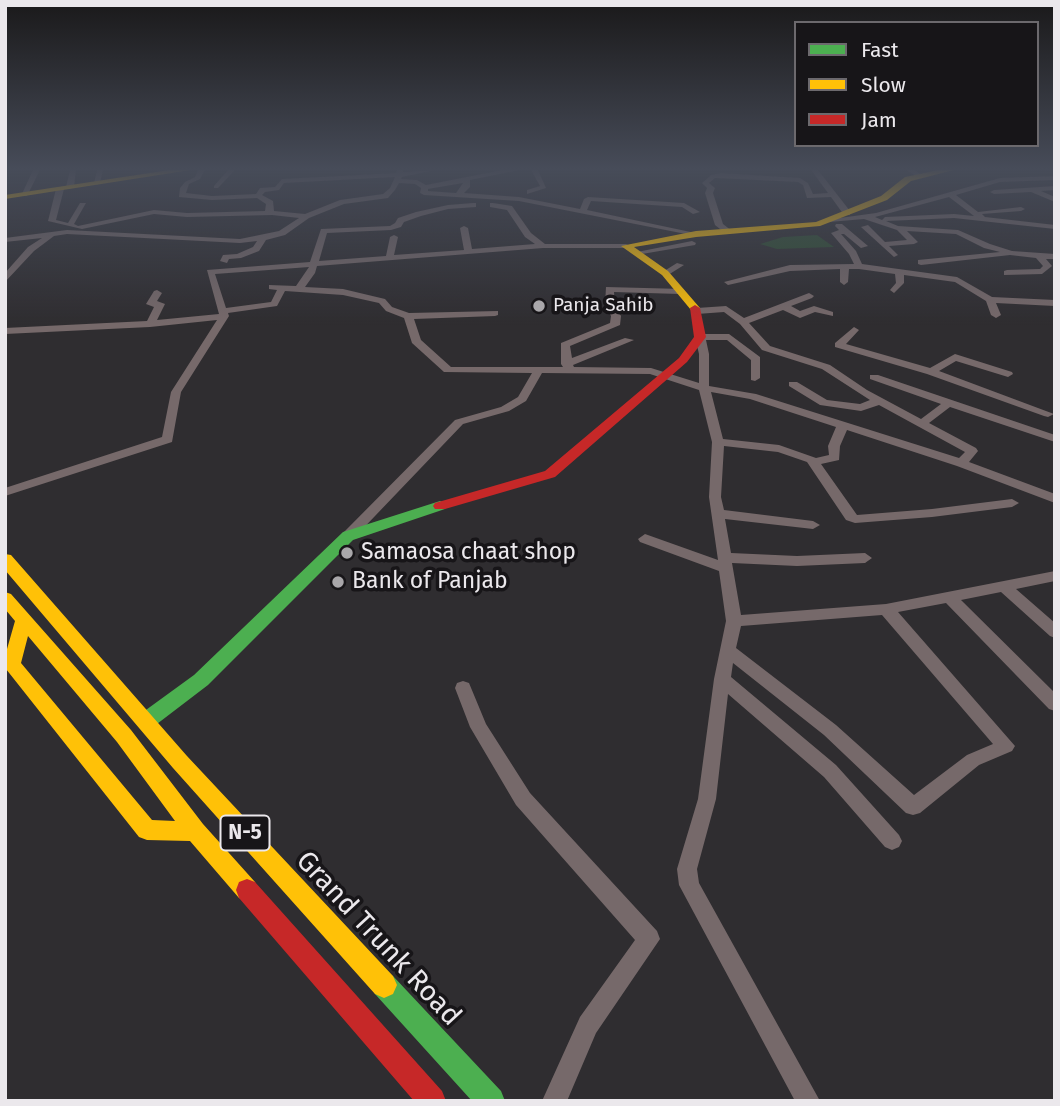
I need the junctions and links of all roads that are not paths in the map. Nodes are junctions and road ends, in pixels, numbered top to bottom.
1 (54, 222) edge
2 (74, 222) edge
3 (101, 222) edge
4 (298, 222) edge
5 (401, 222) edge
6 (519, 222) edge
7 (627, 222) edge
8 (718, 222) edge
9 (821, 222) edge
10 (831, 222) edge
11 (880, 222) edge
12 (1018, 222) edge
13 (1055, 227) edge
14 (71, 228) junction
15 (464, 228) dead end
16 (866, 228) dead end
17 (900, 229) junction
18 (728, 231) junction
19 (846, 231) junction
20 (53, 233) junction
21 (394, 237) dead end
22 (263, 238) junction
23 (694, 239) junction
24 (5, 240) edge
25 (884, 244) junction
26 (543, 246) junction
27 (864, 246) dead end
28 (631, 250) junction
29 (1005, 250) junction
30 (469, 252) junction
31 (894, 255) dead end
32 (987, 256) junction
33 (1040, 256) junction
34 (1055, 257) edge
35 (389, 259) junction
36 (224, 261) dead end
37 (5, 262) edge
38 (921, 262) dead end
39 (17, 263) junction
40 (315, 263) junction
41 (680, 265) dead end
42 (845, 265) junction
43 (859, 266) junction
44 (899, 272) junction
45 (665, 273) junction
46 (1007, 273) junction
47 (5, 279) edge
48 (728, 282) dead end
49 (844, 282) dead end
50 (1025, 285) dead end
51 (298, 289) junction
52 (894, 290) dead end
53 (680, 291) junction
54 (156, 293) dead end
55 (809, 296) dead end
56 (990, 300) junction
57 (1055, 303) edge
58 (785, 307) junction
59 (697, 311) junction
60 (495, 313) dead end
61 (223, 314) junction
62 (830, 314) dead end
63 (996, 315) dead end
64 (408, 316) junction
65 (743, 321) junction
66 (150, 324) junction
67 (853, 330) dead end
68 (5, 331) edge
69 (700, 337) junction
70 (629, 340) dead end
71 (568, 367) junction
72 (539, 370) junction
73 (931, 372) junction
74 (1008, 374) dead end
75 (666, 375) junction
76 (874, 377) dead end
77 (755, 378) dead end
78 (793, 384) dead end
79 (704, 388) junction
80 (879, 401) junction
81 (948, 403) junction
82 (1053, 409) edge
83 (920, 423) junction
84 (843, 425) junction
85 (1032, 430) junction
86 (1055, 439) edge
87 (718, 442) junction
88 (814, 461) junction
89 (961, 463) junction
90 (5, 492) edge
91 (1055, 499) edge
92 (1012, 503) dead end
93 (718, 514) junction
94 (813, 525) dead end
95 (348, 536) junction
96 (645, 539) dead end
97 (865, 558) dead end
98 (5, 559) edge
99 (727, 563) junction
100 (1055, 576) edge
101 (1005, 587) junction
102 (949, 597) junction
103 (5, 598) edge
104 (886, 609) junction
105 (734, 621) junction
106 (23, 622) junction
107 (1055, 632) edge
108 (728, 650) junction
109 (722, 679) junction
110 (463, 688) dead end
111 (1055, 704) edge
112 (146, 721) junction
113 (195, 831) junction
114 (892, 841) dead end
115 (432, 1101) edge
116 (491, 1101) edge
117 (554, 1101) edge
118 (808, 1101) edge

1 - 14 street
2 - 14 street
3 - 14 street
4 - 22 street
5 - 40 street
6 - 26 street
7 - 23 street
8 - 18 street
9 - 18 main road
10 - 19 street
11 - 17 street
12 - 13 street
14 - 20 street
14 - 22 street
15 - 30 street
16 - 25 street
17 - 25 street
17 - 29 street
18 - 23 main road
19 - 27 street
19 - 43 street
20 - 24 street
20 - 39 street
21 - 35 street
22 - 36 street
23 - 28 main road
25 - 31 street
26 - 28 street
26 - 30 street
28 - 45 main road
29 - 32 street
29 - 33 street
30 - 35 street
32 - 38 street
32 - 46 street
33 - 34 street
33 - 46 street
35 - 40 street
37 - 39 street
39 - 47 street
40 - 51 street
40 - 61 street
41 - 45 street
42 - 43 street
42 - 48 street
42 - 49 street
43 - 44 street
44 - 52 street
44 - 56 street
45 - 53 main road
46 - 50 street
51 - 61 street
51 - 64 street
53 - 59 main road
53 - 71 street
54 - 66 street
55 - 58 street
56 - 57 street
56 - 63 street
58 - 62 street
58 - 65 street
59 - 65 street
59 - 69 main road
60 - 64 street
61 - 66 street
61 - 90 street
64 - 72 street
65 - 80 street
66 - 68 street
67 - 73 street
69 - 75 main road
69 - 77 street
69 - 79 street
70 - 71 street
71 - 72 street
71 - 75 street
72 - 95 street
73 - 74 street
73 - 82 street
75 - 79 street
75 - 95 main road
76 - 81 street
78 - 80 street
79 - 84 street
79 - 87 street
80 - 83 street
81 - 83 street
81 - 85 street
82 - 85 street
83 - 89 street
84 - 88 street
84 - 89 street
85 - 86 street
87 - 88 street
87 - 93 street
88 - 92 street
89 - 91 street
93 - 94 street
93 - 99 street
95 - 112 main road
96 - 99 street
97 - 99 street
98 - 112 main road, Grand Trunk Road / N-5
99 - 105 street
100 - 101 street
101 - 102 street
101 - 107 street
102 - 104 street
102 - 111 street
103 - 106 main road, N-5
104 - 105 street
104 - 108 street
105 - 108 street
106 - 113 main road, N-5
106 - 113 main road
108 - 109 street
109 - 114 street
109 - 118 street
110 - 117 street
112 - 116 main road, Grand Trunk Road / N-5
113 - 115 main road, N-5

